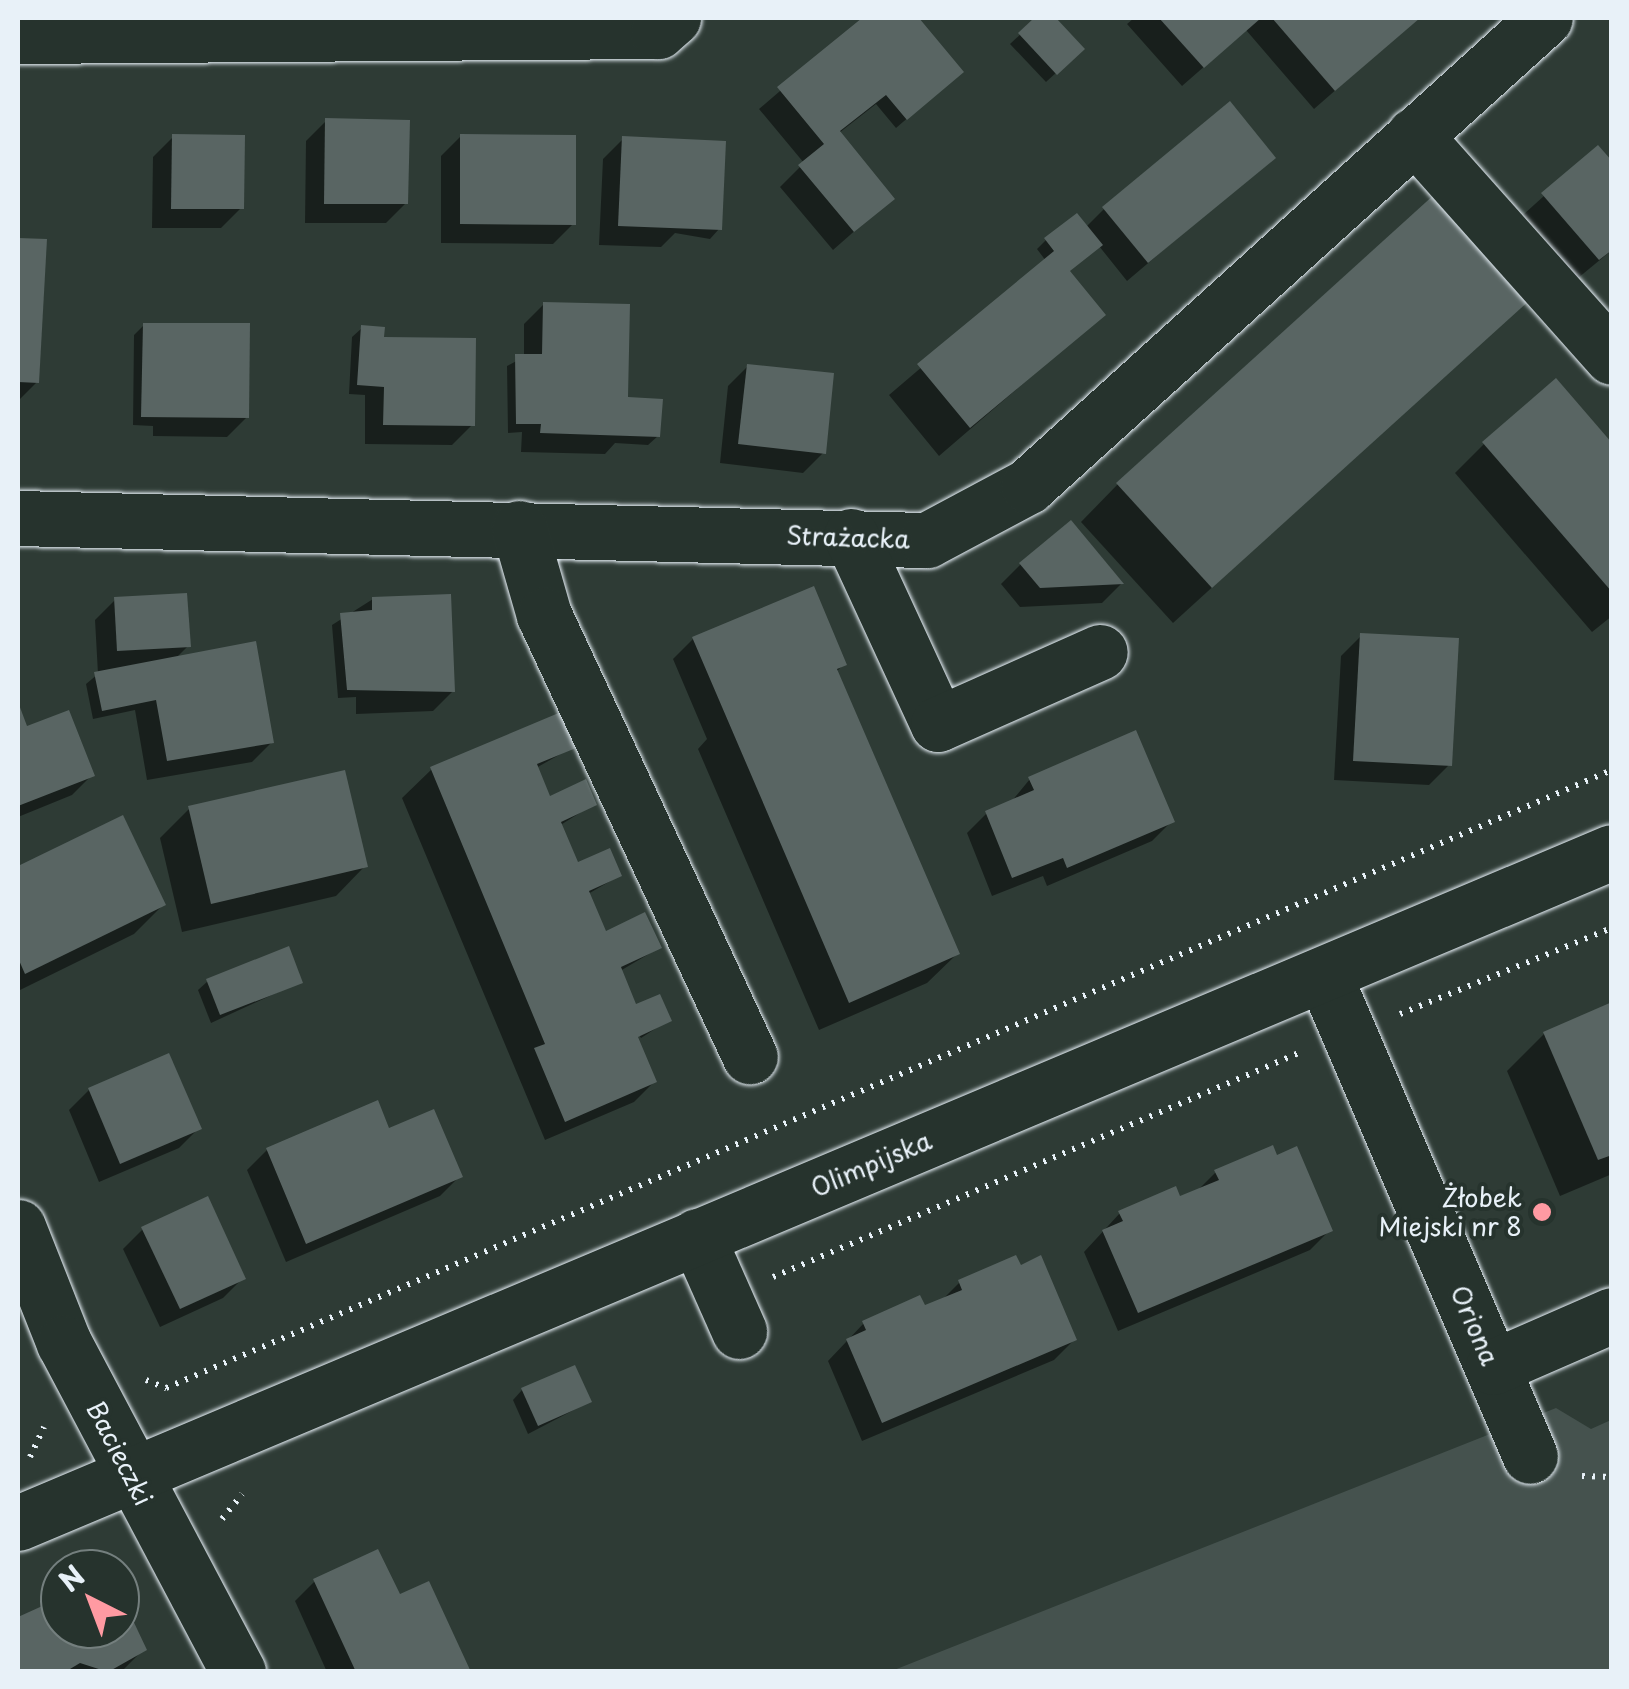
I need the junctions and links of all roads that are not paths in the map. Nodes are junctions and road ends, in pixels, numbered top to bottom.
1 (673, 18) edge
2 (1545, 18) edge
3 (18, 36) edge
4 (1414, 135) junction
5 (1612, 357) edge
6 (18, 518) edge
7 (519, 528) junction
8 (851, 536) junction
9 (1100, 652) dead end
10 (1612, 852) edge
11 (1324, 974) junction
12 (750, 1056) dead end
13 (18, 1228) edge
14 (697, 1236) junction
15 (1612, 1315) edge
16 (739, 1330) dead end
17 (1492, 1368) junction
18 (1530, 1456) dead end
19 (130, 1474) junction
20 (18, 1524) edge
21 (238, 1672) edge

1 - 3 street
2 - 4 street, Strażacka
4 - 5 street
4 - 8 street, Strażacka
6 - 7 street, Strażacka
7 - 8 street, Strażacka
7 - 12 street
8 - 9 street
10 - 11 street, Olimpijska
11 - 14 street, Olimpijska
11 - 17 street, Oriona
13 - 19 street, Bacieczki
14 - 16 street
14 - 19 street, Olimpijska
15 - 17 street
17 - 18 street, Oriona
19 - 20 street, Olimpijska
19 - 21 street, Bacieczki

